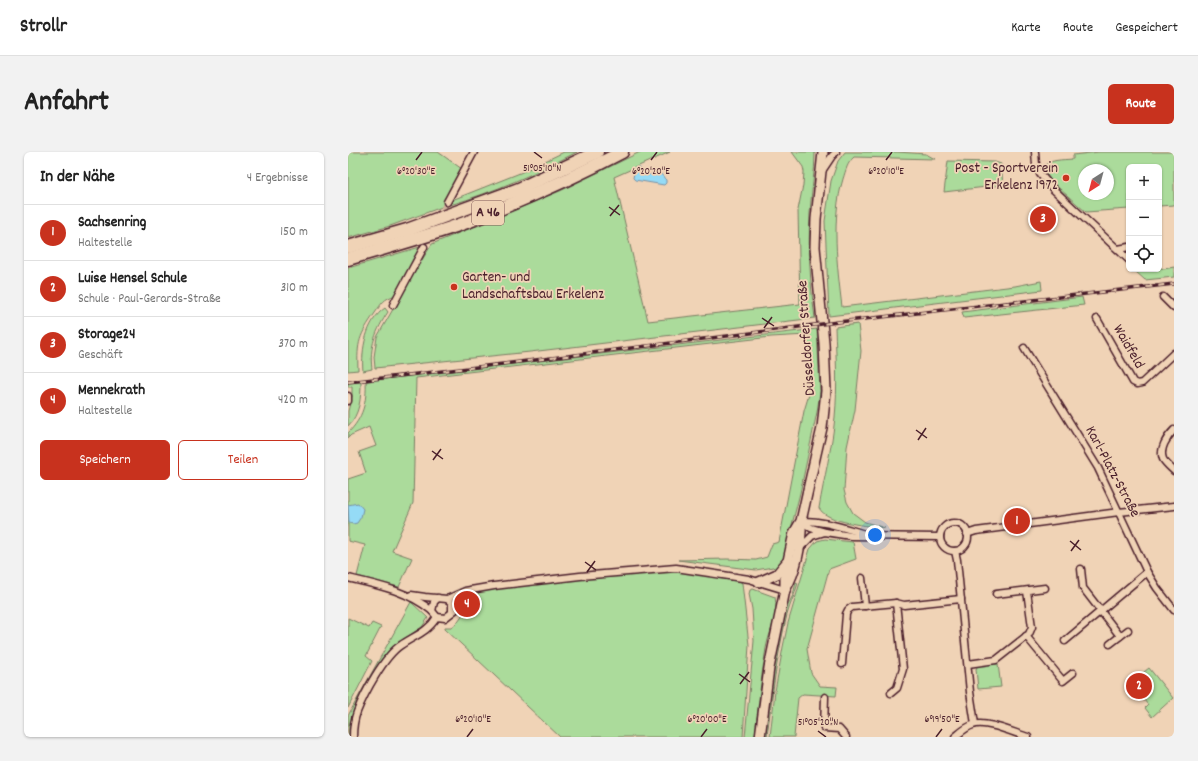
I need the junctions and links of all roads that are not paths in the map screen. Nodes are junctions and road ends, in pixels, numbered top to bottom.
1 (474, 152) edge
2 (597, 152) edge
3 (622, 152) edge
4 (823, 152) edge
5 (836, 152) edge
6 (1035, 152) edge
7 (821, 172) junction
8 (447, 202) tunnel mouth
9 (348, 247) edge
10 (424, 247) dead end
11 (1126, 248) edge
12 (1118, 249) junction
13 (1126, 257) edge
14 (348, 259) edge
15 (1163, 297) dead end
16 (394, 305) dead end
17 (1174, 308) edge
18 (1097, 319) dead end
19 (1024, 348) dead end
20 (1174, 352) edge
21 (348, 396) edge
22 (348, 402) edge
23 (1174, 430) edge
24 (1174, 471) edge
25 (1174, 506) edge
26 (1119, 512) junction
27 (801, 521) junction
28 (825, 532) junction
29 (968, 534) junction
30 (872, 536) junction
31 (940, 537) junction
32 (798, 551) junction
33 (955, 551) junction
34 (788, 561) junction
35 (1081, 569) dead end
36 (1147, 572) junction
37 (348, 578) edge
38 (862, 578) dead end
39 (759, 582) junction
40 (1045, 588) dead end
41 (471, 590) junction
42 (785, 590) junction
43 (1028, 591) junction
44 (405, 594) junction
45 (996, 594) dead end
46 (438, 598) junction
47 (447, 599) junction
48 (961, 599) junction
49 (896, 603) junction
50 (865, 606) junction
51 (1174, 610) edge
52 (432, 611) junction
53 (1101, 611) junction
54 (452, 612) junction
55 (437, 617) junction
56 (1128, 630) dead end
57 (1026, 636) junction
58 (1120, 636) junction
59 (1065, 641) dead end
60 (1110, 644) dead end
61 (842, 664) dead end
62 (968, 664) junction
63 (1072, 673) dead end
64 (891, 693) dead end
65 (825, 697) dead end
66 (975, 724) junction
67 (353, 737) edge
68 (760, 737) edge
69 (846, 737) edge
70 (955, 737) edge
71 (1028, 737) edge

1 - 8 street
2 - 9 highway, A 46
3 - 14 highway, A 46
4 - 7 main road, Düsseldorfer Straße
5 - 7 street
6 - 12 street
7 - 27 main road, Düsseldorfer Straße
10 - 16 street
11 - 12 street
12 - 13 street
15 - 17 street
18 - 20 street, Waidfeld
19 - 26 street, Karl-Platz-Straße
21 - 22 street
23 - 24 street
25 - 26 street
26 - 29 street
26 - 36 street, Karl-Platz-Straße
27 - 28 street
27 - 30 street
27 - 32 main road, Düsseldorfer Straße
27 - 34 main road, Düsseldorfer Straße
28 - 30 street
28 - 32 street
29 - 31 street
29 - 33 street
30 - 31 street
31 - 33 street
32 - 42 main road, Düsseldorfer Straße
33 - 48 street
34 - 39 main road
34 - 42 main road, Düsseldorfer Straße
35 - 53 street
36 - 51 street, Karl-Platz-Straße
36 - 53 street
37 - 44 street
38 - 50 street
39 - 41 street
39 - 42 street
40 - 43 street
41 - 47 street
41 - 54 street
42 - 68 main road, Düsseldorfer Straße
43 - 45 street
43 - 57 street
44 - 46 street
44 - 52 street
46 - 47 street
46 - 52 street
47 - 54 street
48 - 49 street
48 - 62 street
49 - 50 street
49 - 64 street
50 - 61 street
52 - 55 street
53 - 58 street
53 - 59 street
54 - 55 street
55 - 67 street
56 - 58 street
57 - 62 street
57 - 63 street
58 - 60 street
62 - 66 street
65 - 69 street
66 - 70 street
66 - 71 street

